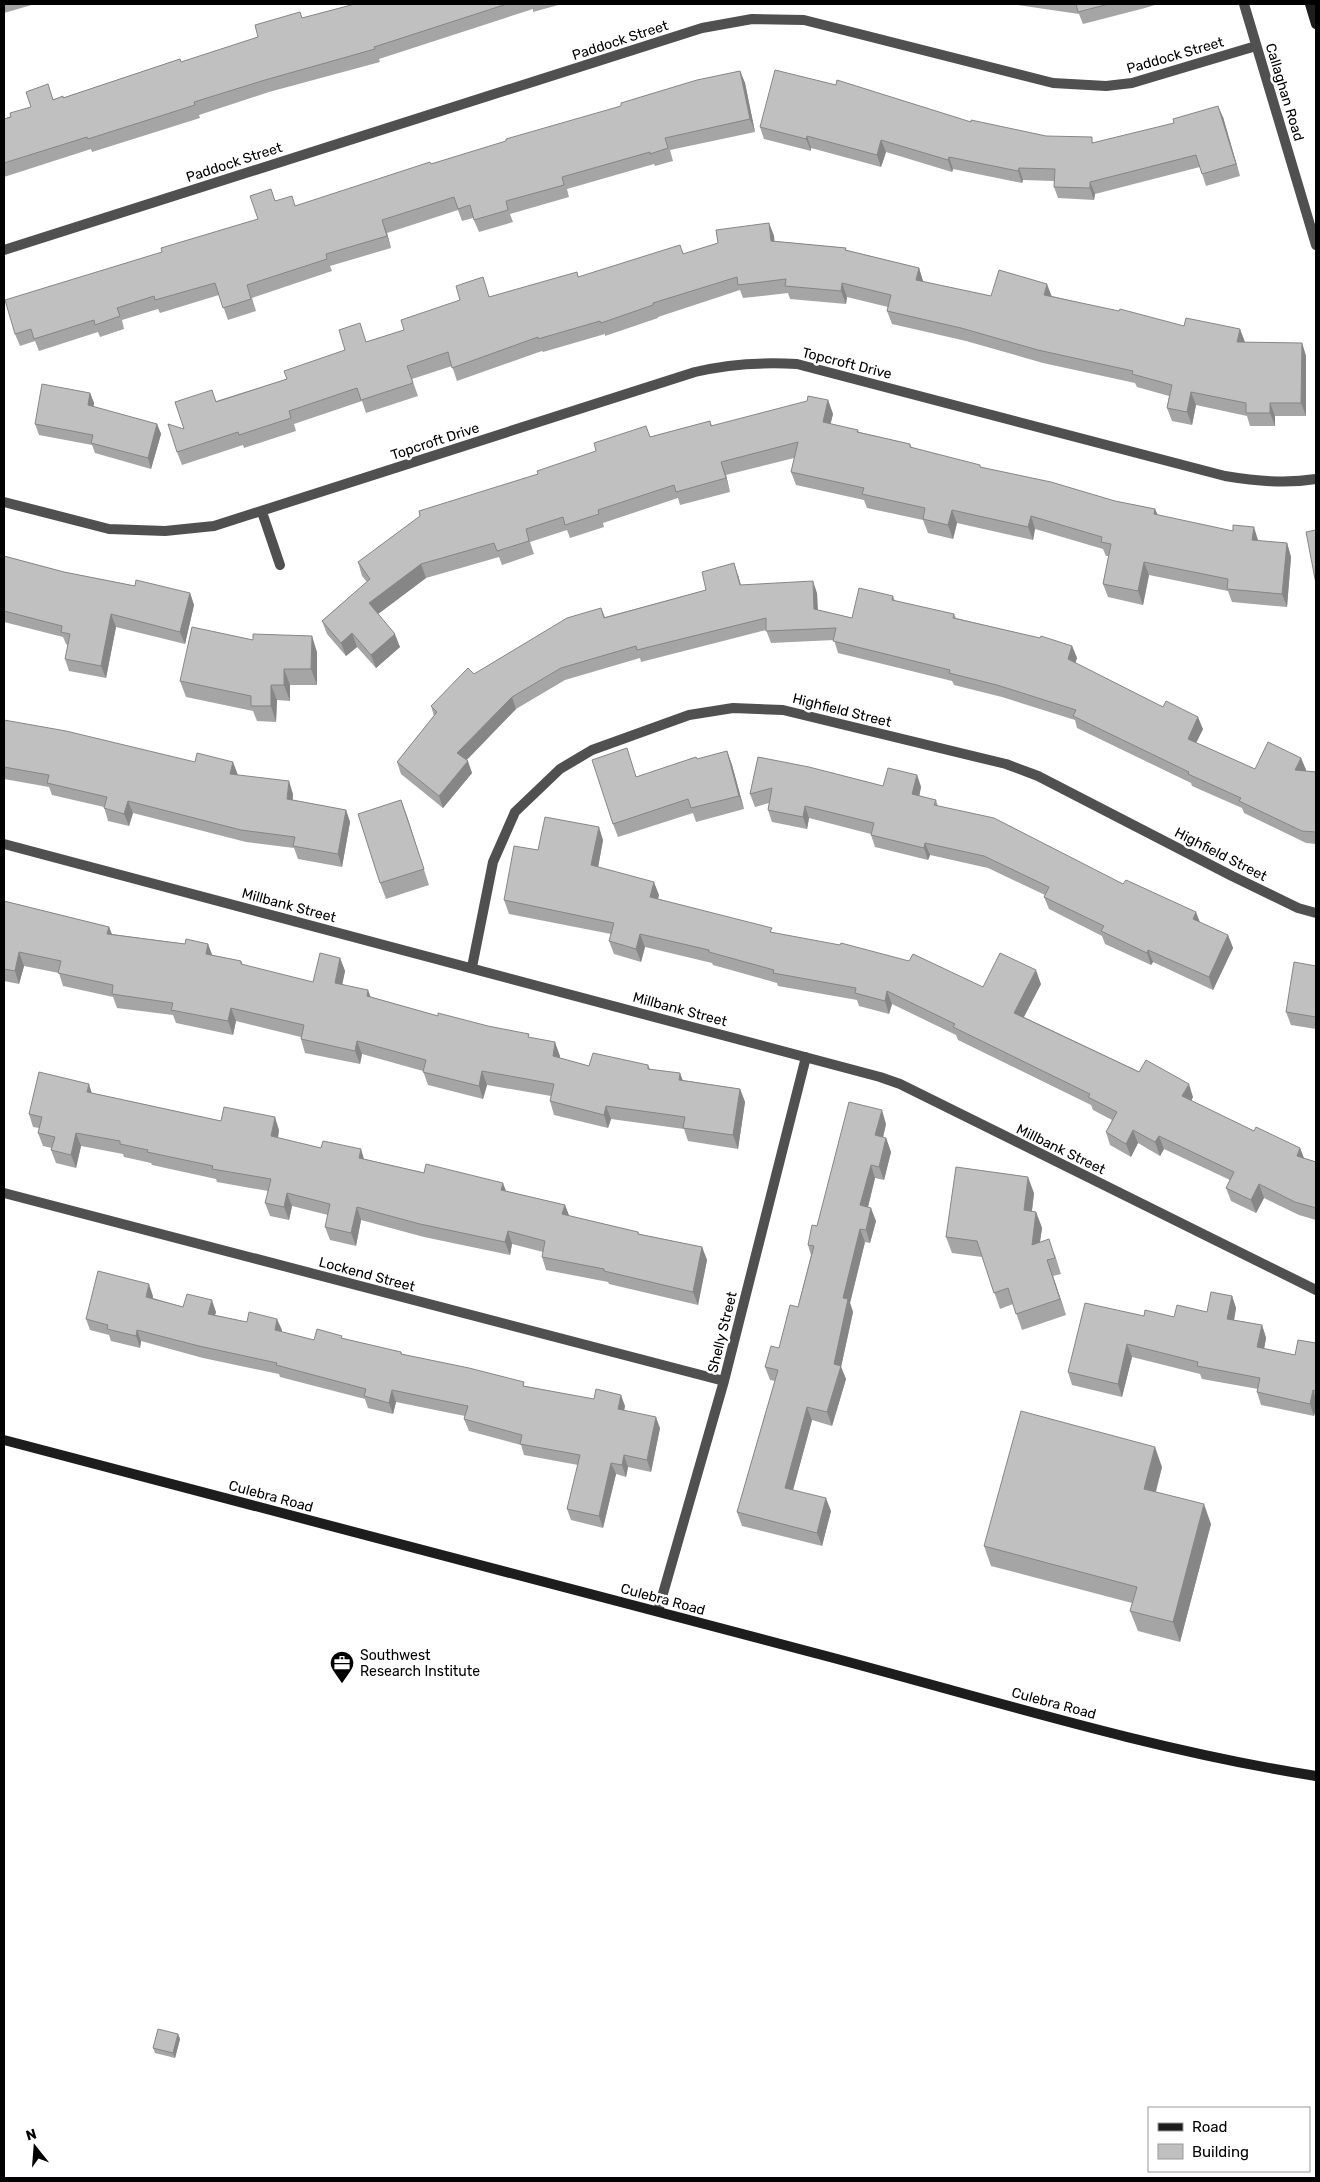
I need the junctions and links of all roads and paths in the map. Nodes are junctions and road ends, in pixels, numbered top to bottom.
1 (1244, 4) edge
2 (1310, 4) edge
3 (1316, 24) edge
4 (1256, 46) junction
5 (1316, 245) edge
6 (4, 250) edge
7 (1316, 479) edge
8 (4, 502) edge
9 (262, 512) junction
10 (280, 565) dead end
11 (4, 844) edge
12 (1316, 913) edge
13 (472, 968) junction
14 (806, 1057) junction
15 (4, 1193) edge
16 (1316, 1290) edge
17 (724, 1381) junction
18 (4, 1440) edge
19 (658, 1611) junction
20 (1316, 1776) edge

1 - 4 street, Callaghan Road
2 - 3 main road
4 - 5 street, Callaghan Road
4 - 6 street, Paddock Street
7 - 9 street, Topcroft Drive
8 - 9 street, Topcroft Drive
9 - 10 street
11 - 13 street, Millbank Street
12 - 13 street, Highfield Street
13 - 14 street, Millbank Street
14 - 16 street, Millbank Street
14 - 17 street, Shelly Street
15 - 17 street, Lockend Street
17 - 19 street, Shelly Street
18 - 19 main road, Culebra Road
19 - 20 main road, Culebra Road

